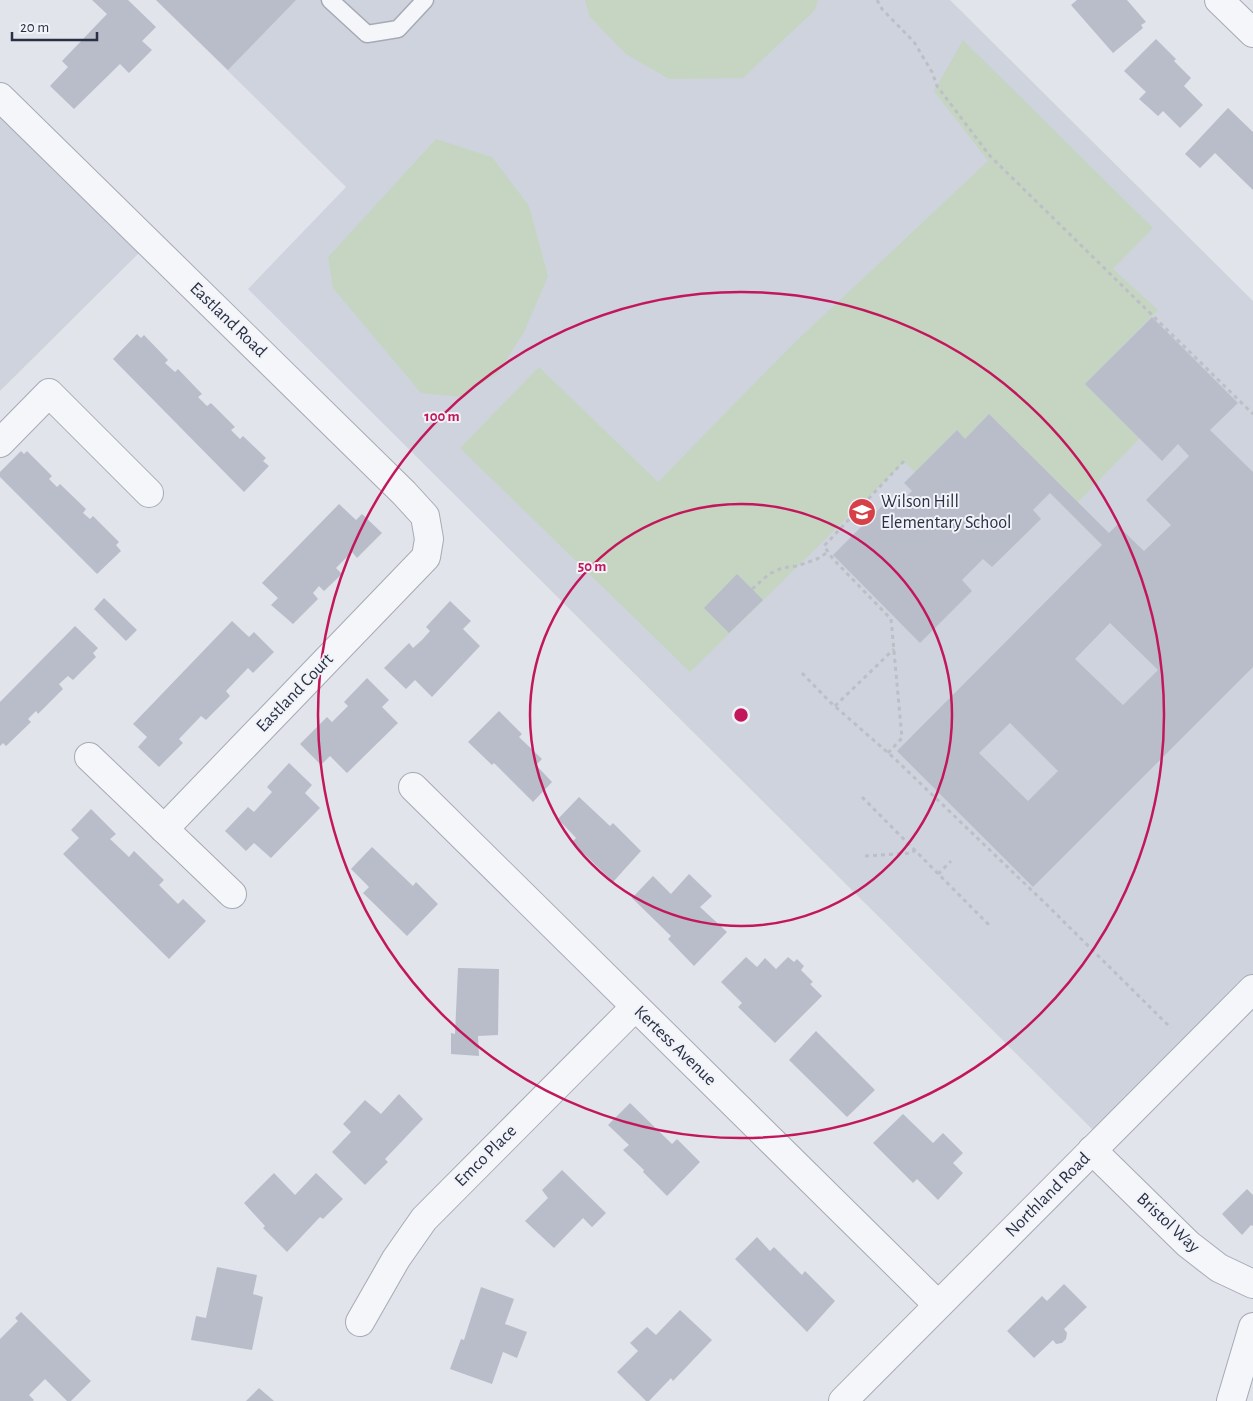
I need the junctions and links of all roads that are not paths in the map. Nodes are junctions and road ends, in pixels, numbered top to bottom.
1 (330, 0) edge
2 (425, 0) edge
3 (1219, 0) edge
4 (1253, 33) edge
5 (0, 97) edge
6 (0, 443) edge
7 (149, 493) dead end
8 (426, 557) joint
9 (90, 756) dead end
10 (413, 787) dead end
11 (164, 829) junction
12 (232, 894) dead end
13 (1253, 988) edge
14 (635, 1007) junction
15 (1092, 1150) junction
16 (1253, 1284) edge
17 (938, 1305) junction
18 (360, 1322) dead end
19 (1253, 1327) edge
20 (843, 1401) edge
21 (1231, 1401) edge

1 - 2 lane
3 - 4 street
5 - 8 street, Eastland Road
6 - 7 street
8 - 11 street, Eastland Court
9 - 11 street
10 - 14 street, Kertess Avenue
11 - 12 street
13 - 15 street, Northland Road
14 - 17 street, Kertess Avenue
14 - 18 street, Emco Place
15 - 16 street, Bristol Way
15 - 17 street, Northland Road
17 - 20 street, Northland Road
19 - 21 street

